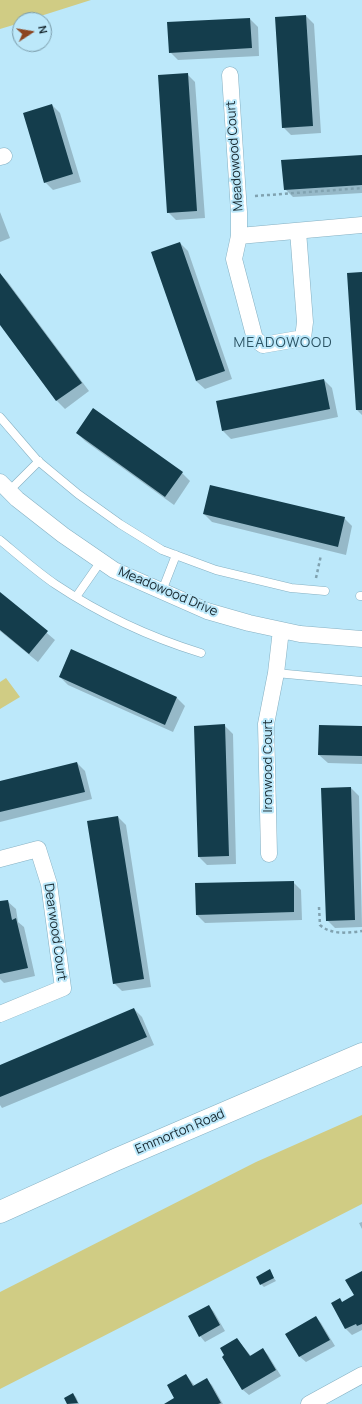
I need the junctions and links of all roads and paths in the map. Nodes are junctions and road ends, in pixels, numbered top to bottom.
1 (230, 76) dead end
2 (362, 188) edge
3 (238, 197) junction
4 (362, 225) edge
5 (298, 230) junction
6 (239, 236) junction
7 (0, 417) edge
8 (39, 462) junction
9 (4, 487) edge
10 (0, 540) edge
11 (176, 555) junction
12 (320, 555) dead end
13 (101, 561) junction
14 (318, 562) dead end
15 (162, 591) junction
16 (325, 591) dead end
17 (76, 597) junction
18 (281, 630) junction
19 (362, 639) edge
20 (201, 653) dead end
21 (276, 673) junction
22 (362, 680) edge
23 (270, 854) dead end
24 (0, 859) edge
25 (319, 907) dead end
26 (362, 931) edge
27 (0, 1014) edge
28 (362, 1054) edge
29 (0, 1212) edge
30 (362, 1375) edge
31 (309, 1404) edge

1 - 3 street, Meadowood Court
2 - 3 path
3 - 6 street, Meadowood Court
4 - 5 street
5 - 6 street
5 - 6 street, Meadowood Court
7 - 8 lane
8 - 9 lane
8 - 11 lane
9 - 13 street, Meadowood Drive
10 - 17 lane
11 - 15 lane
11 - 16 lane
12 - 14 path
13 - 15 street, Meadowood Drive
13 - 17 lane
15 - 18 street, Meadowood Drive
17 - 20 lane
18 - 19 street, Meadowood Drive
18 - 21 street, Ironwood Court
21 - 22 lane
21 - 23 street, Ironwood Court
24 - 27 street, Dearwood Court
25 - 26 path
28 - 29 main road, Emmorton Road
30 - 31 street

